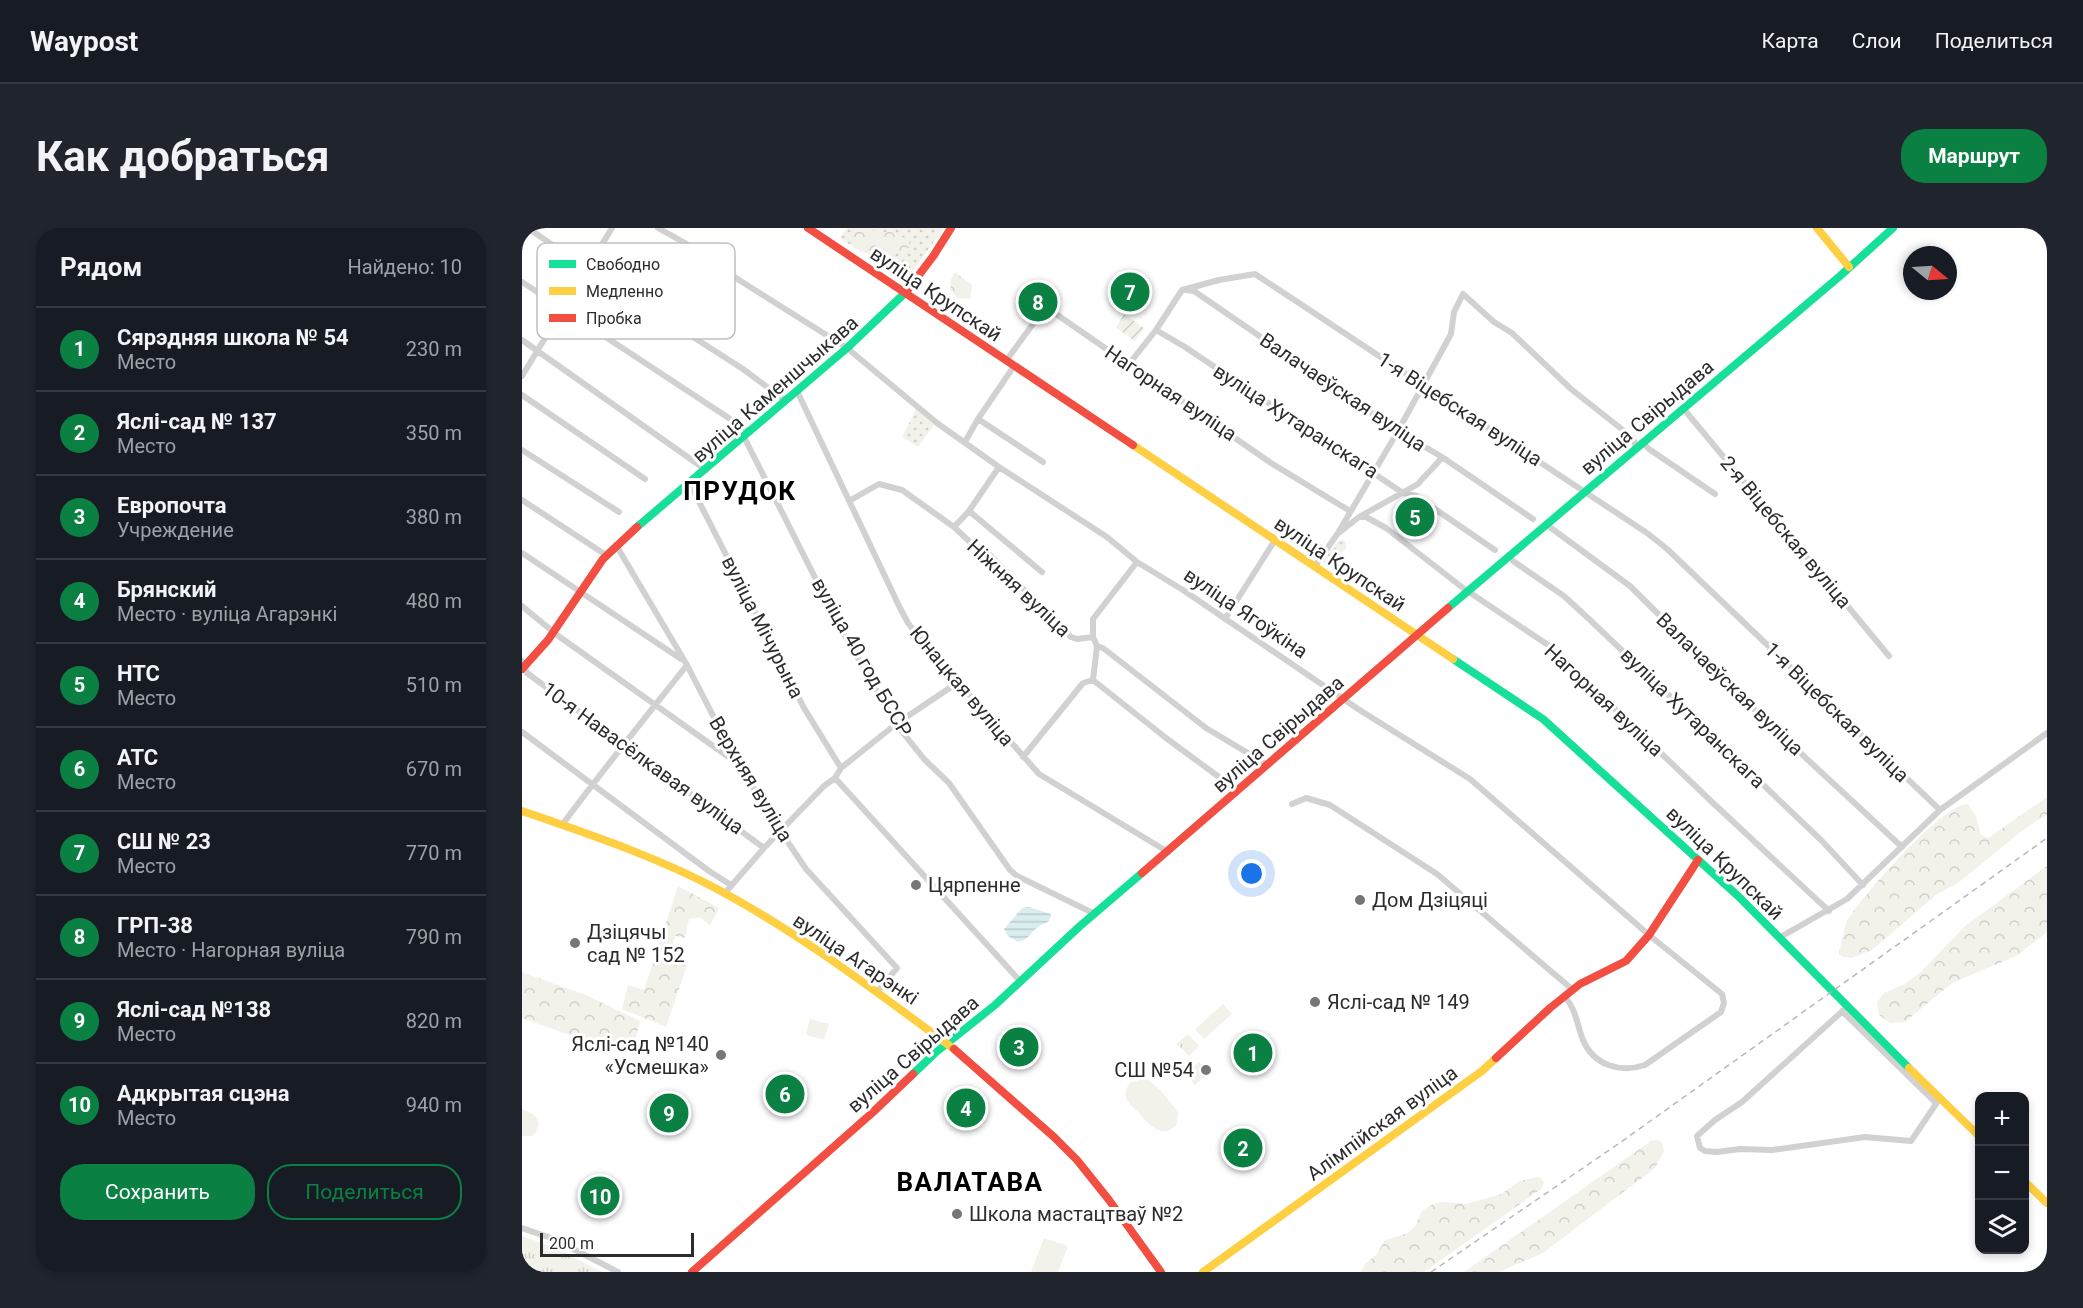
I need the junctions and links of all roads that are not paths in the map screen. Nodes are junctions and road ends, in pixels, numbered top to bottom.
1 (528, 228) edge
2 (612, 228) edge
3 (658, 228) edge
4 (808, 228) edge
5 (951, 228) edge
6 (1817, 228) edge
7 (1893, 228) edge
8 (550, 243) edge
9 (603, 243) edge
10 (685, 243) edge
11 (1849, 267) junction
12 (735, 277) edge
13 (522, 282) edge
14 (1182, 290) junction
15 (537, 292) edge
16 (906, 292) junction
17 (1156, 330) junction
18 (545, 339) edge
19 (605, 339) edge
20 (696, 339) edge
21 (522, 340) edge
22 (847, 348) junction
23 (538, 350) junction
24 (1010, 364) junction
25 (1129, 364) junction
26 (522, 376) edge
27 (1422, 385) junction
28 (797, 391) junction
29 (522, 394) edge
30 (786, 401) junction
31 (1683, 408) junction
32 (978, 419) junction
33 (1398, 431) junction
34 (747, 434) junction
35 (965, 442) junction
36 (1640, 444) junction
37 (522, 450) edge
38 (1442, 457) junction
39 (1043, 462) dead end
40 (999, 467) junction
41 (706, 470) junction
42 (1373, 472) junction
43 (645, 478) dead end
44 (690, 484) junction
45 (1585, 491) junction
46 (1403, 493) junction
47 (1715, 494) dead end
48 (522, 500) edge
49 (849, 501) junction
50 (969, 511) junction
51 (619, 512) dead end
52 (1350, 512) junction
53 (1359, 517) junction
54 (1533, 519) dead end
55 (954, 527) junction
56 (1551, 528) dead end
57 (1338, 533) junction
58 (1275, 540) junction
59 (616, 546) junction
60 (1496, 550) dead end
61 (522, 553) edge
62 (606, 555) junction
63 (1513, 561) dead end
64 (1137, 562) junction
65 (1315, 566) junction
66 (1042, 572) dead end
67 (1467, 591) junction
68 (580, 592) junction
69 (522, 606) edge
70 (1225, 619) junction
71 (554, 631) junction
72 (1417, 635) junction
73 (1093, 637) junction
74 (1097, 646) junction
75 (1889, 656) dead end
76 (685, 663) junction
77 (523, 666) edge
78 (1093, 680) junction
79 (957, 684) junction
80 (1343, 699) junction
81 (656, 704) junction
82 (896, 724) junction
83 (522, 732) edge
84 (2047, 734) edge
85 (625, 745) junction
86 (1023, 757) junction
87 (738, 764) junction
88 (1268, 765) junction
89 (841, 768) junction
90 (834, 778) junction
91 (592, 783) junction
92 (1238, 791) junction
93 (1292, 804) dead end
94 (1940, 810) junction
95 (522, 811) edge
96 (562, 825) junction
97 (781, 832) junction
98 (1902, 847) junction
99 (764, 848) junction
100 (1168, 852) junction
101 (1698, 860) junction
102 (731, 885) junction
103 (1863, 885) junction
104 (725, 894) junction
105 (1829, 911) junction
106 (1095, 914) junction
107 (1649, 935) junction
108 (1779, 938) junction
109 (1020, 981) junction
110 (1573, 990) junction
111 (877, 992) junction
112 (1565, 997) junction
113 (1844, 1009) junction
114 (947, 1043) junction
115 (1937, 1100) junction
116 (1975, 1133) edge
117 (2029, 1185) edge
118 (2047, 1203) edge
119 (522, 1228) edge
120 (618, 1272) edge
121 (692, 1272) edge
122 (1161, 1272) edge
123 (1203, 1272) edge

1 - 8 street
2 - 9 street
3 - 10 street, вуліца Ягоўкіна
4 - 16 main road, вуліца Крупскай
5 - 16 main road, вуліца Каменшчыкава
6 - 11 main road
7 - 11 main road, вуліца Свірыдава
11 - 31 main road, вуліца Свірыдава
12 - 22 street, вуліца Ягоўкіна
13 - 15 street
14 - 17 street
14 - 27 street, 1-я Віцебская вуліца
14 - 33 street, Валачаеўская вуліца
16 - 22 main road, вуліца Каменшчыкава
16 - 24 main road, вуліца Крупскай
17 - 25 street
17 - 42 street, вуліца Хутаранскага
18 - 23 street
19 - 34 street
20 - 30 street
21 - 23 street
22 - 28 main road, вуліца Каменшчыкава
22 - 35 street, вуліца Ягоўкіна
23 - 26 street
23 - 41 street
24 - 25 street, Нагорная вуліца
24 - 32 street
24 - 58 main road, вуліца Крупскай
25 - 52 street, Нагорная вуліца
27 - 33 street
27 - 36 street, 2-я Віцебская вуліца
27 - 45 street, 1-я Віцебская вуліца
28 - 30 main road, вуліца Каменшчыкава
28 - 49 street, Юнацкая вуліца
29 - 43 street
30 - 34 main road, вуліца Каменшчыкава
31 - 36 main road, вуліца Свірыдава
31 - 75 street, 2-я Віцебская вуліца
32 - 35 street
32 - 39 street
33 - 38 street, Валачаеўская вуліца
33 - 42 street
34 - 41 main road, вуліца Каменшчыкава
34 - 82 street, вуліца 40 год БССР
35 - 40 street, вуліца Ягоўкіна
36 - 45 main road, вуліца Свірыдава
36 - 47 street, 2-я Віцебская вуліца
37 - 51 street
38 - 46 street
38 - 54 street, Валачаеўская вуліца
40 - 50 street
40 - 64 street, вуліца Ягоўкіна
41 - 44 main road, вуліца Каменшчыкава
42 - 46 street, вуліца Хутаранскага
42 - 52 street
44 - 59 main road, вуліца Каменшчыкава
44 - 89 street, вуліца Мічурына
45 - 67 main road, вуліца Свірыдава
45 - 94 street, 1-я Віцебская вуліца
46 - 53 street
46 - 60 street, вуліца Хутаранскага
48 - 62 street
49 - 55 street, Ніжняя вуліца
49 - 79 street, Юнацкая вуліца
50 - 55 street
50 - 66 street
52 - 57 street
53 - 57 street
53 - 67 street, Нагорная вуліца
55 - 73 street, Ніжняя вуліца
56 - 98 street, Валачаеўская вуліца
57 - 65 street
58 - 65 main road, вуліца Крупскай
58 - 70 street
59 - 62 main road, вуліца Каменшчыкава
59 - 76 street, Верхняя вуліца
61 - 68 street
62 - 68 main road, вуліца Каменшчыкава
63 - 103 street, вуліца Хутаранскага
64 - 70 street, вуліца Ягоўкіна
64 - 73 street
65 - 72 main road, вуліца Крупскай
67 - 72 main road, вуліца Свірыдава
67 - 105 street, Нагорная вуліца
68 - 71 main road, вуліца Каменшчыкава
68 - 76 street
69 - 71 street
70 - 80 street, вуліца Ягоўкіна
71 - 77 main road, вуліца Каменшчыкава
71 - 81 street
72 - 80 main road, вуліца Свірыдава
72 - 101 main road, вуліца Крупскай
73 - 74 street, Ніжняя вуліца
74 - 78 street
74 - 88 street
76 - 81 street
76 - 87 street, Верхняя вуліца
77 - 85 street, 10-я Навасёлкавая вуліца
78 - 86 street
78 - 92 street
79 - 82 street
79 - 86 street, Юнацкая вуліца
80 - 88 main road, вуліца Свірыдава
80 - 107 street, вуліца Ягоўкіна
81 - 85 street
81 - 87 street
82 - 89 street
82 - 106 street, вуліца 40 год БССР
83 - 91 street
84 - 94 street
85 - 91 street
85 - 99 street, 10-я Навасёлкавая вуліца
86 - 100 street, Юнацкая вуліца
87 - 97 street, Верхняя вуліца
88 - 92 main road, вуліца Свірыдава
89 - 90 street
90 - 97 street
90 - 109 street
91 - 96 street
91 - 102 street
92 - 100 main road, вуліца Свірыдава
93 - 110 street
94 - 98 street
95 - 96 main road, вуліца Агарэнкі
96 - 104 main road, вуліца Агарэнкі
97 - 99 street
97 - 111 street, Верхняя вуліца
98 - 103 street
99 - 102 street
100 - 106 main road, вуліца Свірыдава
101 - 107 main road
101 - 108 main road, вуліца Крупскай
102 - 104 street
103 - 105 street
104 - 111 main road, вуліца Агарэнкі
105 - 108 street
106 - 109 main road, вуліца Свірыдава
107 - 110 main road
107 - 112 street, вуліца Ягоўкіна
108 - 113 main road, вуліца Крупскай
109 - 114 main road, вуліца Свірыдава
110 - 112 main road, Алімпійская вуліца
111 - 114 main road, вуліца Агарэнкі
112 - 123 main road, Алімпійская вуліца
113 - 115 main road, вуліца Крупскай
113 - 115 street
114 - 121 main road, вуліца Свірыдава
114 - 122 main road, вуліца Агарэнкі
115 - 116 main road, вуліца Крупскай
117 - 118 main road
119 - 120 street

